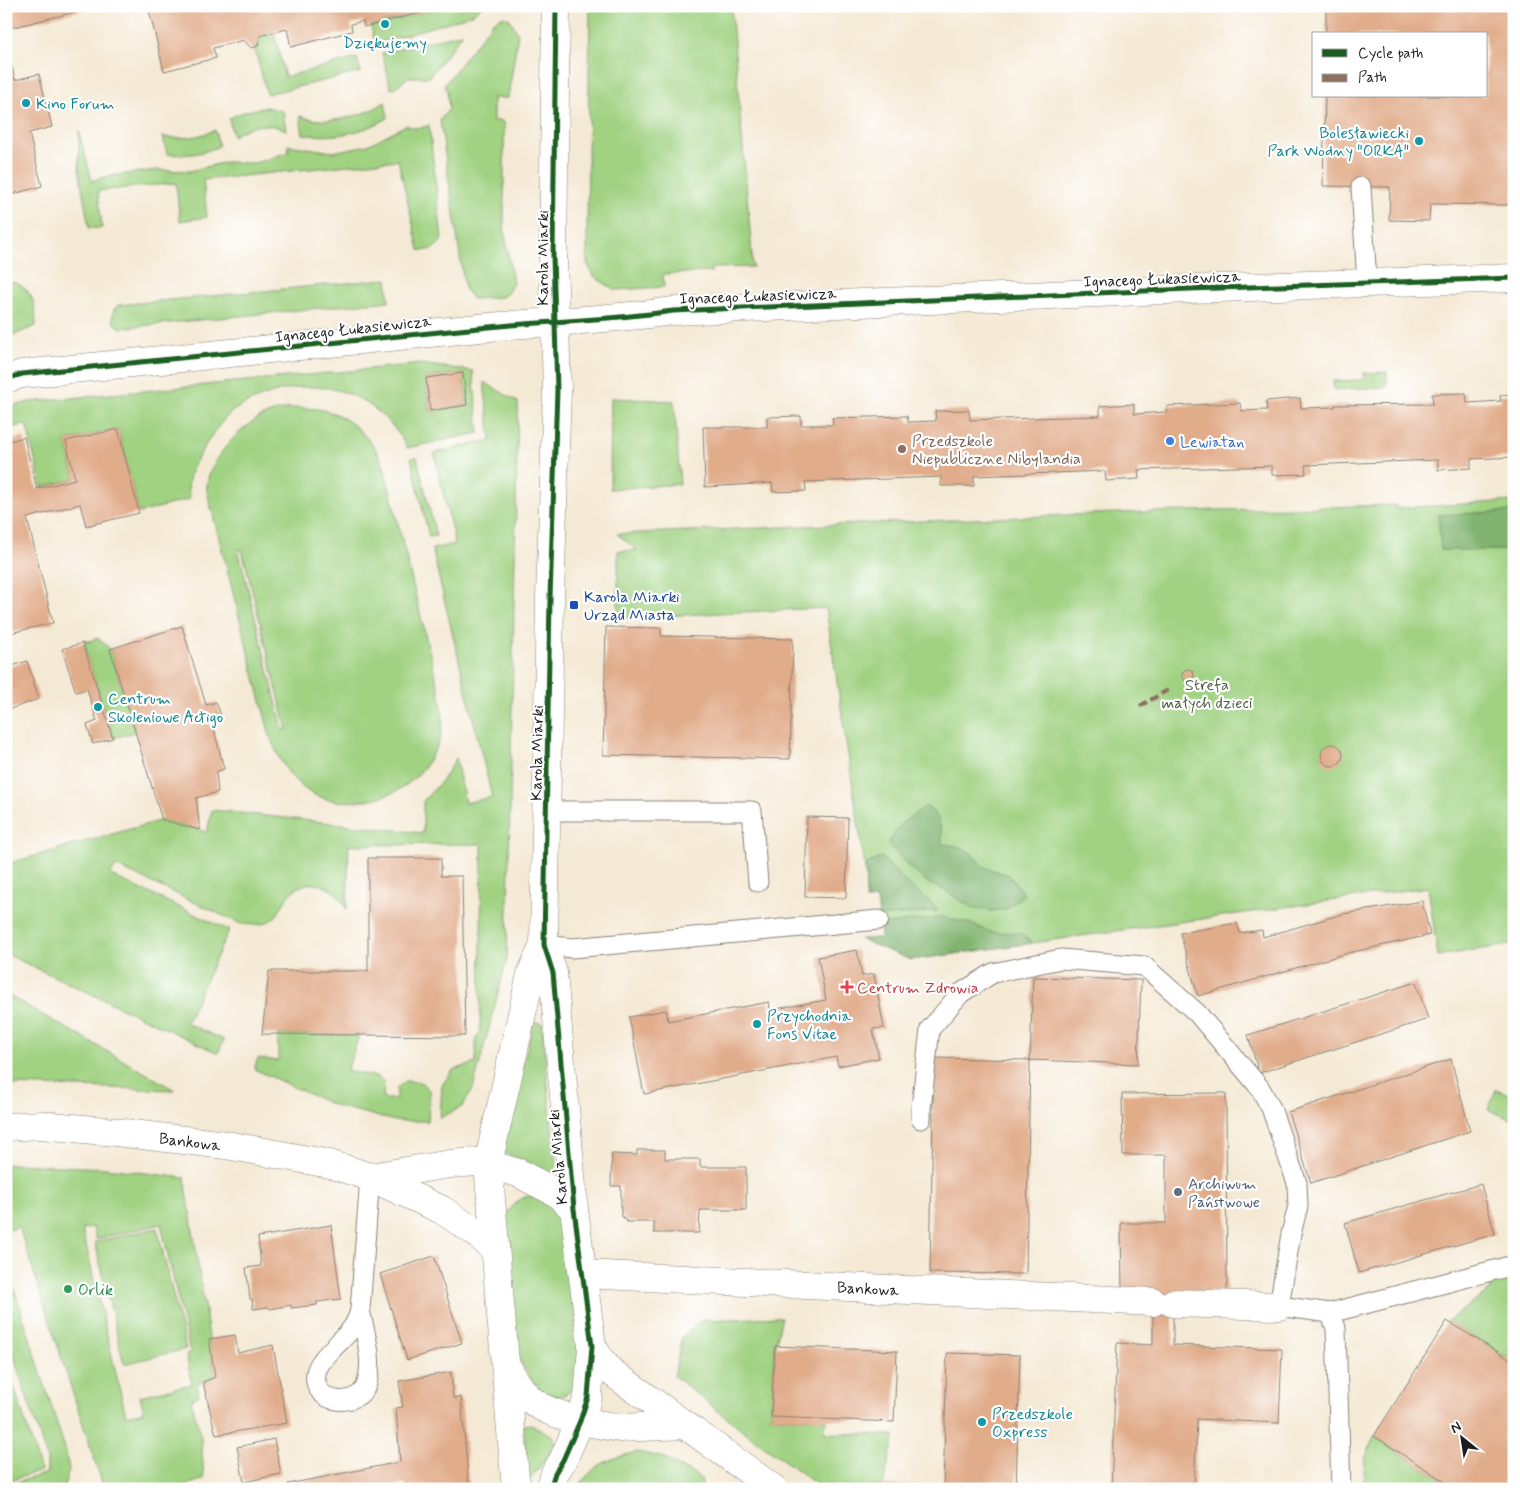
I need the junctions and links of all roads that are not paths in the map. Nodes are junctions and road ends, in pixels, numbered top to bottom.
1 (556, 6) edge
2 (1361, 187) dead end
3 (1514, 278) edge
4 (1367, 283) junction
5 (554, 321) junction
6 (6, 379) edge
7 (547, 811) junction
8 (758, 882) dead end
9 (879, 920) dead end
10 (544, 945) junction
11 (921, 1119) dead end
12 (6, 1127) edge
13 (488, 1164) junction
14 (370, 1177) junction
15 (574, 1209) junction
16 (495, 1250) junction
17 (1514, 1265) edge
18 (583, 1274) junction
19 (1279, 1306) junction
20 (360, 1310) dead end
21 (1330, 1313) junction
22 (592, 1346) junction
23 (504, 1362) junction
24 (580, 1421) junction
25 (686, 1425) junction
26 (518, 1489) edge
27 (550, 1489) edge
28 (774, 1489) edge
29 (1341, 1489) edge

1 - 5 street, Karola Miarki
2 - 4 lane
3 - 4 street, Ignacego Łukasiewicza
4 - 5 street, Ignacego Łukasiewicza
5 - 6 street, Ignacego Łukasiewicza
5 - 7 street, Karola Miarki
7 - 8 lane
7 - 10 street, Karola Miarki
9 - 10 lane
10 - 13 street, Karola Miarki
10 - 15 street, Karola Miarki
11 - 19 lane
12 - 14 street, Bankowa
13 - 14 street, Bankowa
13 - 15 street, Bankowa
13 - 16 street, Karola Miarki
14 - 16 street, Bankowa
14 - 20 lane
15 - 18 street, Karola Miarki
16 - 23 street, Karola Miarki
17 - 21 lane
18 - 19 street, Bankowa
18 - 22 street, Karola Miarki
19 - 21 lane
21 - 29 lane
22 - 24 street, Karola Miarki
22 - 25 street
23 - 24 street, Karola Miarki
23 - 26 street, Karola Miarki
24 - 25 street
24 - 27 street, Karola Miarki
25 - 28 street

